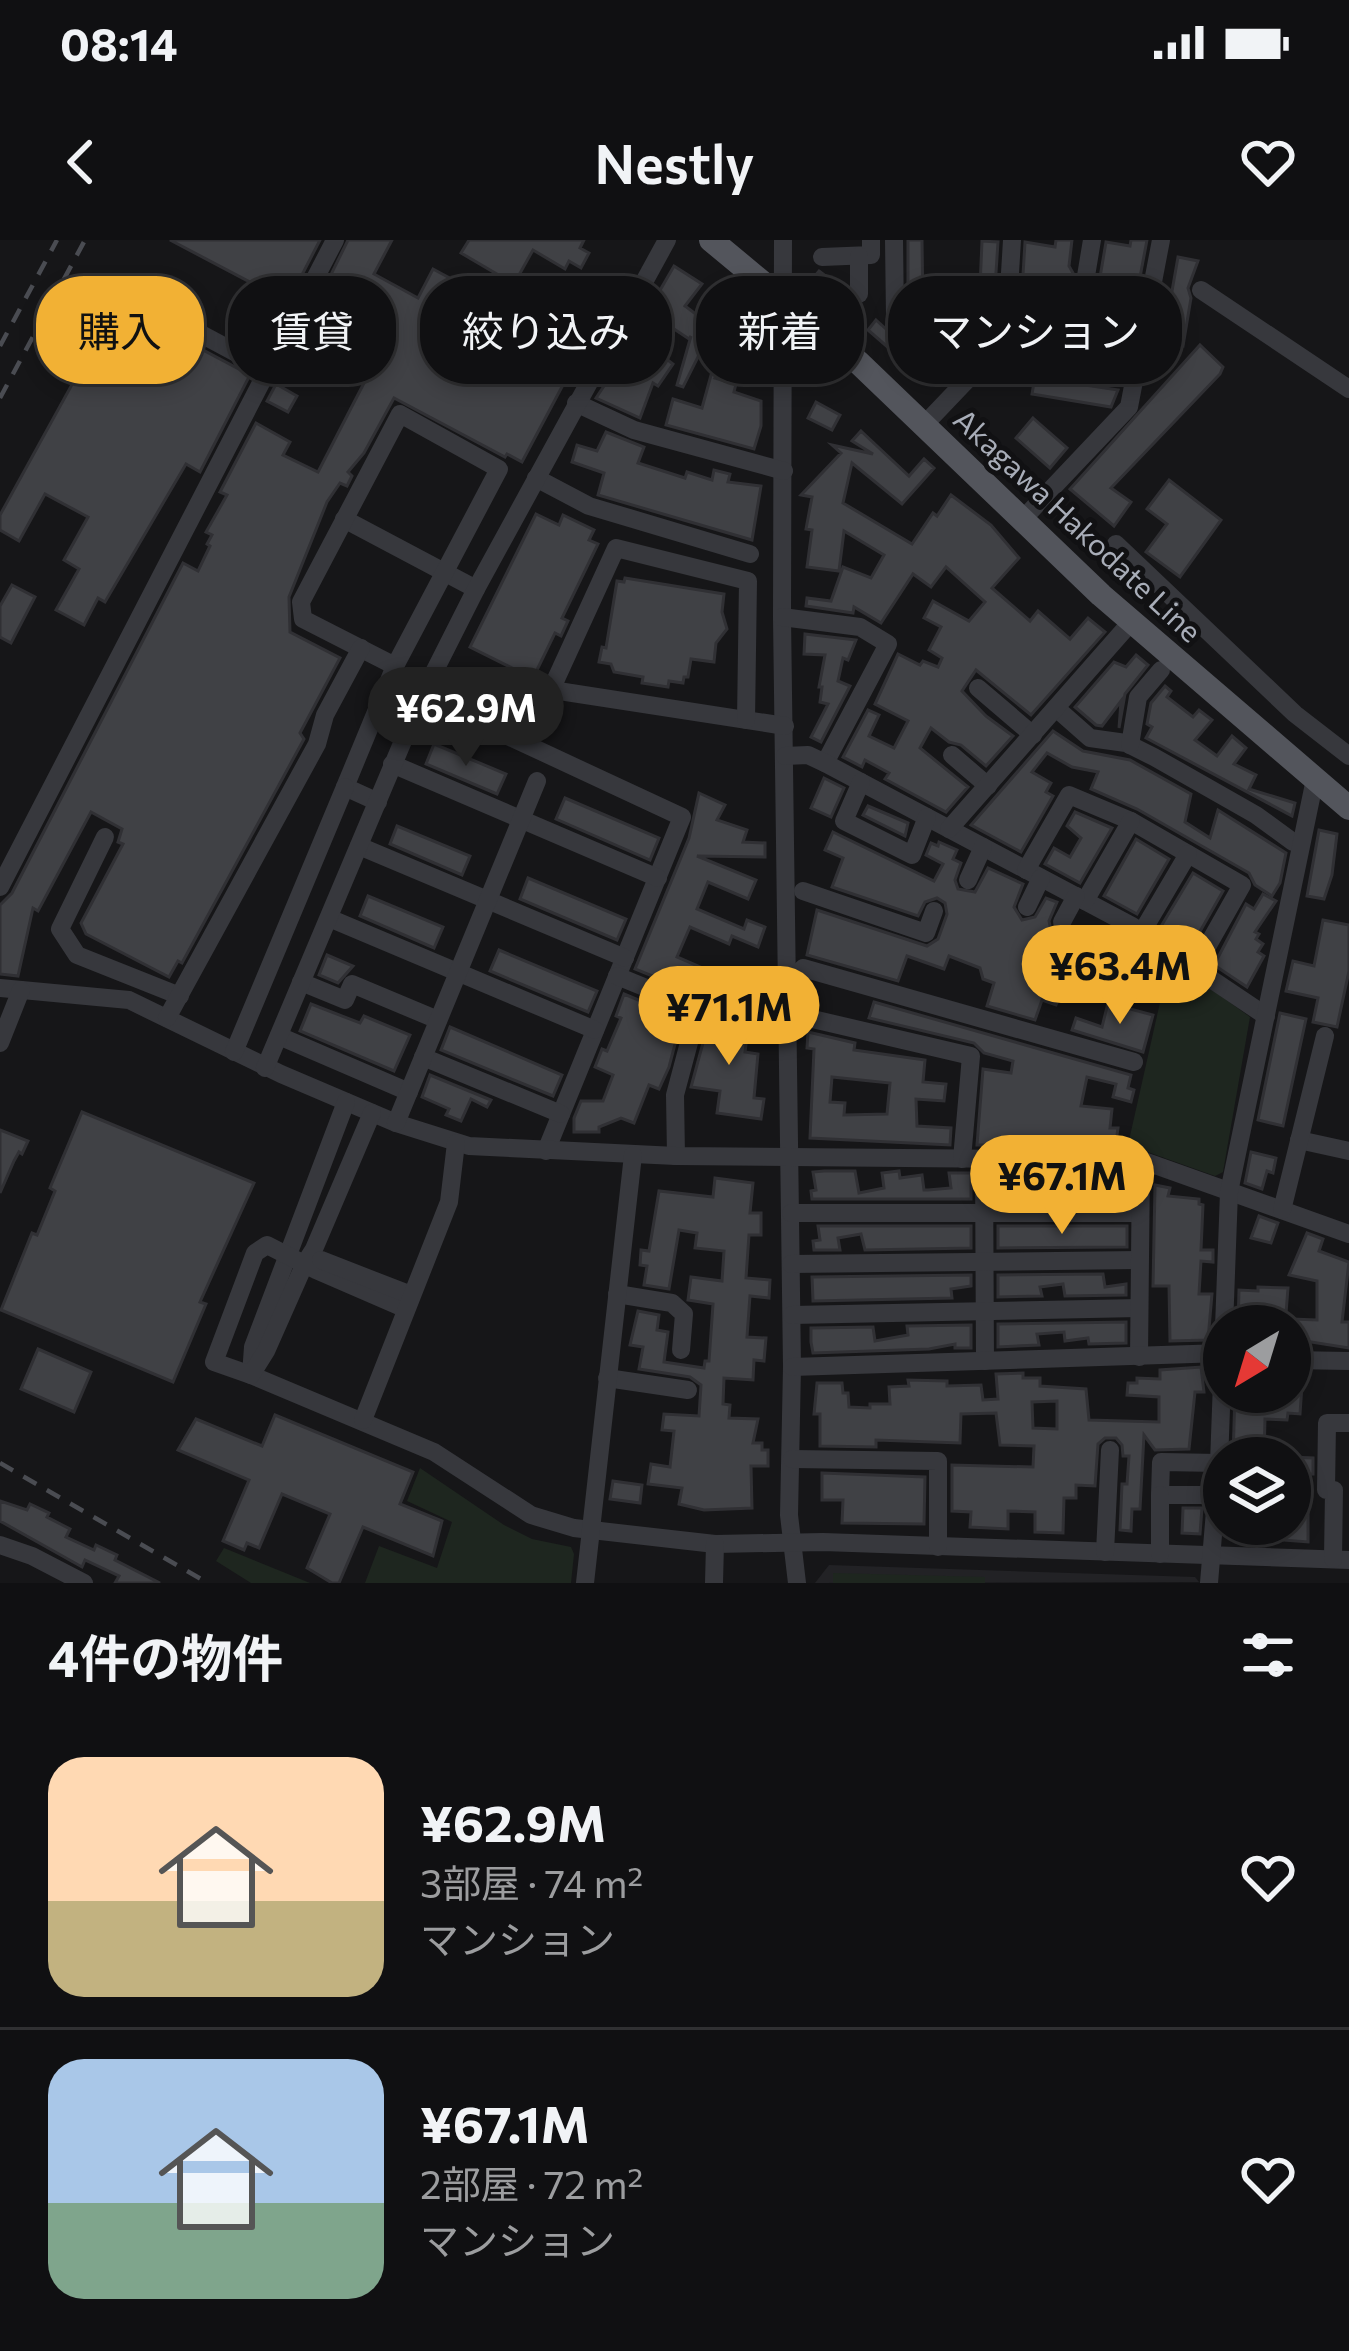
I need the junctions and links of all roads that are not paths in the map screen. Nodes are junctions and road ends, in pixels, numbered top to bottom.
1 (335, 240) edge
2 (654, 240) edge
3 (667, 240) edge
4 (712, 240) edge
5 (783, 240) edge
6 (894, 240) edge
7 (1012, 240) edge
8 (1092, 240) edge
9 (1161, 240) edge
10 (865, 248) edge
11 (822, 257) dead end
12 (317, 276) edge
13 (753, 276) edge
14 (784, 276) edge
15 (894, 276) edge
16 (1086, 276) edge
17 (1154, 276) edge
18 (1201, 290) dead end
19 (864, 368) edge
20 (263, 384) edge
21 (784, 384) edge
22 (1135, 384) edge
23 (1349, 389) edge
24 (576, 404) junction
25 (924, 425) junction
26 (784, 471) junction
27 (536, 478) junction
28 (344, 519) junction
29 (1022, 520) junction
30 (1116, 544) dead end
31 (750, 554) dead end
32 (445, 573) junction
33 (476, 589) junction
34 (783, 620) junction
35 (748, 622) junction
36 (1132, 622) junction
37 (361, 648) junction
38 (395, 666) junction
39 (1161, 670) dead end
40 (475, 678) dead end
41 (978, 688) dead end
42 (551, 690) junction
43 (422, 696) junction
44 (1056, 708) junction
45 (746, 720) junction
46 (785, 726) junction
47 (1033, 735) junction
48 (1130, 745) junction
49 (952, 755) dead end
50 (785, 756) junction
51 (1349, 756) edge
52 (825, 763) junction
53 (392, 764) junction
54 (1315, 779) junction
55 (537, 782) dead end
56 (861, 782) junction
57 (988, 786) junction
58 (345, 787) junction
59 (377, 802) junction
60 (1349, 808) edge
61 (522, 817) junction
62 (927, 818) junction
63 (1131, 821) junction
64 (949, 829) junction
65 (105, 837) dead end
66 (1293, 842) dead end
67 (359, 846) junction
68 (983, 848) junction
69 (1188, 854) junction
70 (1034, 874) junction
71 (658, 878) junction
72 (968, 880) dead end
73 (0, 887) edge
74 (803, 891) dead end
75 (1081, 898) junction
76 (488, 901) junction
77 (1027, 907) dead end
78 (934, 911) dead end
79 (329, 918) junction
80 (1062, 922) dead end
81 (1142, 932) junction
82 (278, 950) junction
83 (310, 963) junction
84 (1186, 963) junction
85 (621, 967) junction
86 (803, 968) dead end
87 (458, 972) junction
88 (302, 982) junction
89 (0, 988) edge
90 (21, 990) junction
91 (1158, 992) dead end
92 (180, 996) junction
93 (1266, 1016) junction
94 (167, 1018) junction
95 (804, 1018) dead end
96 (438, 1020) junction
97 (595, 1030) junction
98 (279, 1036) junction
99 (1325, 1036) dead end
100 (0, 1043) edge
101 (234, 1052) junction
102 (423, 1057) junction
103 (1134, 1062) dead end
104 (266, 1068) junction
105 (409, 1092) junction
106 (346, 1102) junction
107 (372, 1113) junction
108 (561, 1114) junction
109 (396, 1123) junction
110 (1299, 1140) junction
111 (456, 1143) junction
112 (546, 1151) junction
113 (1349, 1151) edge
114 (633, 1155) junction
115 (676, 1156) junction
116 (789, 1156) junction
117 (962, 1159) junction
118 (984, 1159) junction
119 (1141, 1160) junction
120 (1229, 1192) junction
121 (1282, 1210) junction
122 (791, 1213) junction
123 (984, 1213) junction
124 (1141, 1213) junction
125 (1349, 1234) edge
126 (297, 1259) junction
127 (1139, 1260) junction
128 (985, 1263) junction
129 (791, 1264) junction
130 (617, 1294) junction
131 (409, 1302) junction
132 (1225, 1305) edge
133 (1139, 1307) junction
134 (985, 1312) junction
135 (792, 1315) junction
136 (681, 1350) dead end
137 (1203, 1356) edge
138 (1139, 1357) junction
139 (1311, 1360) edge
140 (986, 1361) junction
141 (1349, 1361) edge
142 (792, 1366) junction
143 (251, 1375) junction
144 (607, 1378) junction
145 (688, 1390) dead end
146 (364, 1420) junction
147 (1349, 1423) edge
148 (1110, 1450) dead end
149 (791, 1459) junction
150 (1203, 1463) edge
151 (1342, 1490) edge
152 (1160, 1495) junction
153 (1203, 1495) edge
154 (590, 1530) junction
155 (715, 1544) junction
156 (0, 1545) edge
157 (795, 1545) junction
158 (1213, 1545) edge
159 (938, 1547) junction
160 (1105, 1552) junction
161 (1160, 1554) junction
162 (1212, 1555) junction
163 (1341, 1559) edge
164 (51, 1575) edge
165 (84, 1583) edge
166 (586, 1583) edge
167 (714, 1583) edge
168 (797, 1583) edge
169 (1209, 1583) edge

1 - 12 street
2 - 3 street
3 - 24 street
4 - 13 main road, Akagawa Hakodate Line
5 - 14 street
6 - 15 street
7 - 25 street
8 - 16 street
9 - 17 street
10 - 11 street
18 - 23 street
19 - 25 main road, Akagawa Hakodate Line
20 - 73 street
21 - 26 street
22 - 29 street
24 - 26 street
24 - 27 street
25 - 29 main road, Akagawa Hakodate Line
26 - 34 street
27 - 31 street
27 - 33 street
28 - 32 street
28 - 32 street
28 - 37 street
29 - 36 main road, Akagawa Hakodate Line
30 - 51 street
32 - 33 street
32 - 38 street
33 - 43 street
34 - 35 street
34 - 46 street
34 - 52 street
35 - 42 street
35 - 45 street
36 - 44 street
36 - 54 main road, Akagawa Hakodate Line
37 - 38 street
37 - 92 street
38 - 58 street
39 - 48 street
40 - 42 street
41 - 47 street
42 - 45 street
43 - 53 street
43 - 71 street
44 - 47 street
44 - 48 street
45 - 46 street
46 - 50 street
47 - 57 street
48 - 66 street
49 - 57 street
50 - 52 street
50 - 116 street
52 - 56 street
53 - 59 street
53 - 61 street
54 - 60 main road, Akagawa Hakodate Line
54 - 93 street
55 - 61 street
56 - 62 street
56 - 62 street
57 - 64 street
58 - 59 street
58 - 82 street
59 - 67 street
61 - 71 street
61 - 76 street
62 - 64 street
63 - 69 street
63 - 70 street
63 - 75 street
64 - 68 street
65 - 92 street
67 - 76 street
67 - 79 street
68 - 70 street
68 - 72 street
69 - 81 street
69 - 84 street
70 - 75 street
70 - 77 street
71 - 85 street
74 - 78 street
75 - 80 street
75 - 81 street
76 - 85 street
76 - 87 street
79 - 83 street
79 - 87 street
81 - 84 street
82 - 83 street
82 - 101 street
83 - 88 street
84 - 91 street
84 - 93 street
85 - 97 street
85 - 115 street
86 - 103 street
87 - 96 street
87 - 97 street
88 - 96 street
88 - 98 street
89 - 90 street
90 - 94 street
90 - 100 street
92 - 94 street
93 - 120 street
94 - 101 street
95 - 117 street
96 - 102 street
97 - 108 street
98 - 104 street
98 - 105 street
99 - 110 street
101 - 104 street
102 - 105 street
102 - 108 street
104 - 106 street
105 - 109 street
106 - 107 street
106 - 126 street
107 - 109 street
107 - 126 street
108 - 112 street
109 - 111 street
110 - 113 street
110 - 121 street
111 - 112 street
111 - 131 street
112 - 114 street
114 - 115 street
114 - 130 street
115 - 116 street
116 - 117 street
116 - 122 street
117 - 118 street
118 - 119 street
118 - 123 street
119 - 120 street
119 - 124 street
120 - 121 street
120 - 132 street
121 - 125 street
122 - 123 street
122 - 129 street
123 - 124 street
123 - 128 street
124 - 127 street
126 - 131 street
126 - 143 street
126 - 143 street
127 - 128 street
127 - 133 street
128 - 129 street
128 - 134 street
129 - 135 street
130 - 136 street
130 - 144 street
131 - 146 street
133 - 134 street
133 - 138 street
134 - 135 street
134 - 140 street
135 - 142 street
137 - 138 street
138 - 140 street
139 - 141 street
140 - 142 street
142 - 149 street
143 - 146 street
144 - 145 street
144 - 154 street
146 - 154 street
147 - 151 street
148 - 160 street
149 - 157 street
149 - 159 street
150 - 152 street
151 - 163 street
152 - 153 street
152 - 161 street
154 - 155 street
154 - 166 street
155 - 157 street
155 - 167 street
156 - 164 street
157 - 159 street
157 - 168 street
158 - 162 street
159 - 160 street
160 - 161 street
161 - 162 street
162 - 163 street
162 - 169 street
164 - 165 street

